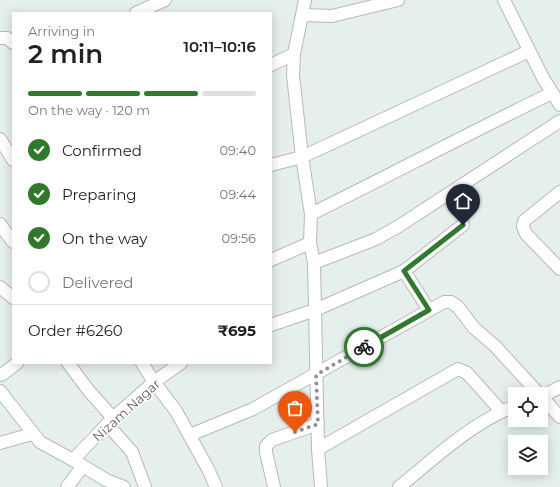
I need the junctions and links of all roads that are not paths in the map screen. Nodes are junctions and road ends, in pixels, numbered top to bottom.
1 (165, 0) edge
2 (305, 0) edge
3 (398, 0) edge
4 (504, 0) edge
5 (138, 12) edge
6 (303, 15) junction
7 (0, 38) edge
8 (12, 42) edge
9 (529, 51) junction
10 (294, 54) junction
11 (272, 60) edge
12 (552, 93) junction
13 (560, 105) edge
14 (560, 121) edge
15 (0, 139) edge
16 (302, 157) junction
17 (12, 158) edge
18 (272, 165) edge
19 (560, 192) edge
20 (311, 214) junction
21 (0, 224) edge
22 (463, 225) dead end
23 (12, 241) edge
24 (310, 243) junction
25 (272, 260) edge
26 (314, 263) junction
27 (559, 267) edge
28 (404, 271) junction
29 (0, 287) edge
30 (12, 297) edge
31 (315, 310) junction
32 (429, 310) junction
33 (272, 325) edge
34 (16, 364) edge
35 (69, 364) edge
36 (143, 364) edge
37 (180, 364) edge
38 (0, 375) edge
39 (316, 375) junction
40 (154, 382) junction
41 (533, 387) edge
42 (560, 387) edge
43 (0, 391) edge
44 (548, 393) edge
45 (548, 404) edge
46 (508, 409) edge
47 (501, 412) junction
48 (560, 417) edge
49 (110, 421) junction
50 (318, 424) junction
51 (32, 434) junction
52 (190, 435) junction
53 (0, 443) edge
54 (318, 449) junction
55 (78, 463) junction
56 (67, 487) edge
57 (124, 487) edge
58 (145, 487) edge
59 (216, 487) edge
60 (274, 487) edge
61 (321, 487) edge
62 (399, 487) edge

1 - 5 street
2 - 6 street
3 - 6 street
4 - 9 street
6 - 10 street
7 - 8 street
9 - 12 street
9 - 16 street
10 - 11 street
10 - 16 street
12 - 13 street
12 - 20 street
14 - 26 street
15 - 17 street
16 - 18 street
16 - 20 street
19 - 27 street
20 - 24 street
21 - 23 street
22 - 28 street
24 - 25 street
24 - 26 street
26 - 31 street
28 - 31 street
28 - 32 street
29 - 30 street
31 - 33 street
31 - 39 street
32 - 39 street
32 - 41 street
34 - 38 street
35 - 49 street
36 - 40 street
37 - 40 street, Nizam Nagar
39 - 50 street
39 - 52 street
40 - 49 street, Nizam Nagar
40 - 52 street
42 - 44 street
43 - 51 street
45 - 48 street
46 - 47 street
47 - 54 street
47 - 62 street
49 - 55 street, Nizam Nagar
49 - 58 street
50 - 54 street
50 - 60 street
51 - 53 street
51 - 55 street
52 - 59 street
54 - 61 street
55 - 56 street, Nizam Nagar
55 - 57 street

